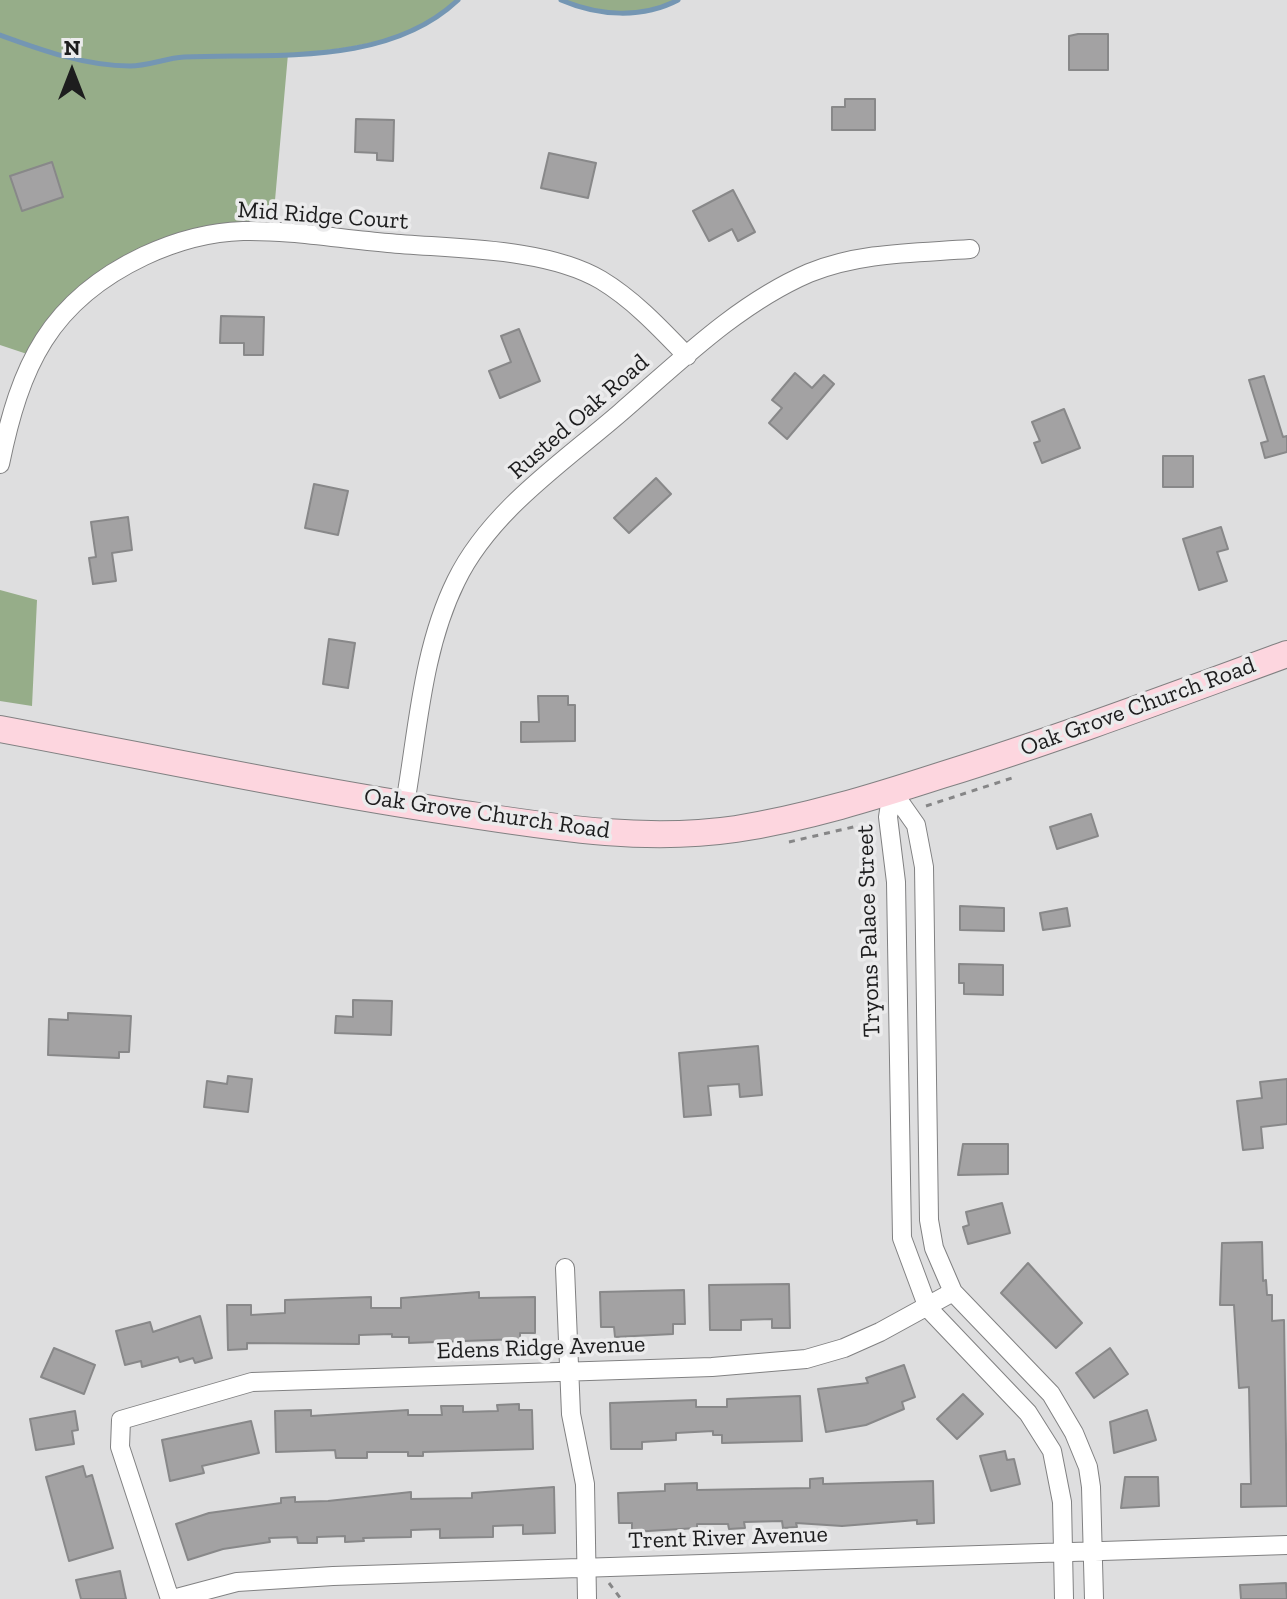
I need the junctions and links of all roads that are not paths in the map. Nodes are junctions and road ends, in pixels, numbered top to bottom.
1 (970, 249) dead end
2 (687, 356) junction
3 (0, 464) edge
4 (1287, 654) edge
5 (0, 729) edge
6 (892, 791) junction
7 (405, 804) junction
8 (926, 1036) junction
9 (897, 1037) junction
10 (565, 1268) dead end
11 (953, 1292) junction
12 (928, 1308) junction
13 (571, 1371) junction
14 (1287, 1545) edge
15 (1093, 1550) junction
16 (1064, 1551) junction
17 (586, 1567) junction
18 (171, 1599) edge
19 (587, 1599) edge
20 (1064, 1599) edge
21 (1094, 1599) edge

1 - 2 street, Rusted Oak Road
2 - 3 street, Mid Ridge Court
2 - 7 street, Rusted Oak Road
4 - 6 main road, Oak Grove Church Road
5 - 7 main road, Oak Grove Church Road
6 - 7 main road, Oak Grove Church Road
6 - 8 street, Tryons Palace Street
6 - 9 street, Tryons Palace Street
8 - 9 street
8 - 11 street, Tryons Palace Street
9 - 12 street, Tryons Palace Street
10 - 13 street
11 - 12 street, Edens Ridge Avenue
11 - 15 street, Tryons Palace Street
12 - 13 street, Edens Ridge Avenue
12 - 16 street, Tryons Palace Street
13 - 17 street
13 - 18 street, Edens Ridge Avenue
14 - 15 street, Trent River Avenue
15 - 16 street, Trent River Avenue
15 - 21 street, Tryons Palace Street
16 - 17 street, Trent River Avenue
16 - 20 street, Tryons Palace Street
17 - 18 street, Trent River Avenue
17 - 19 street

